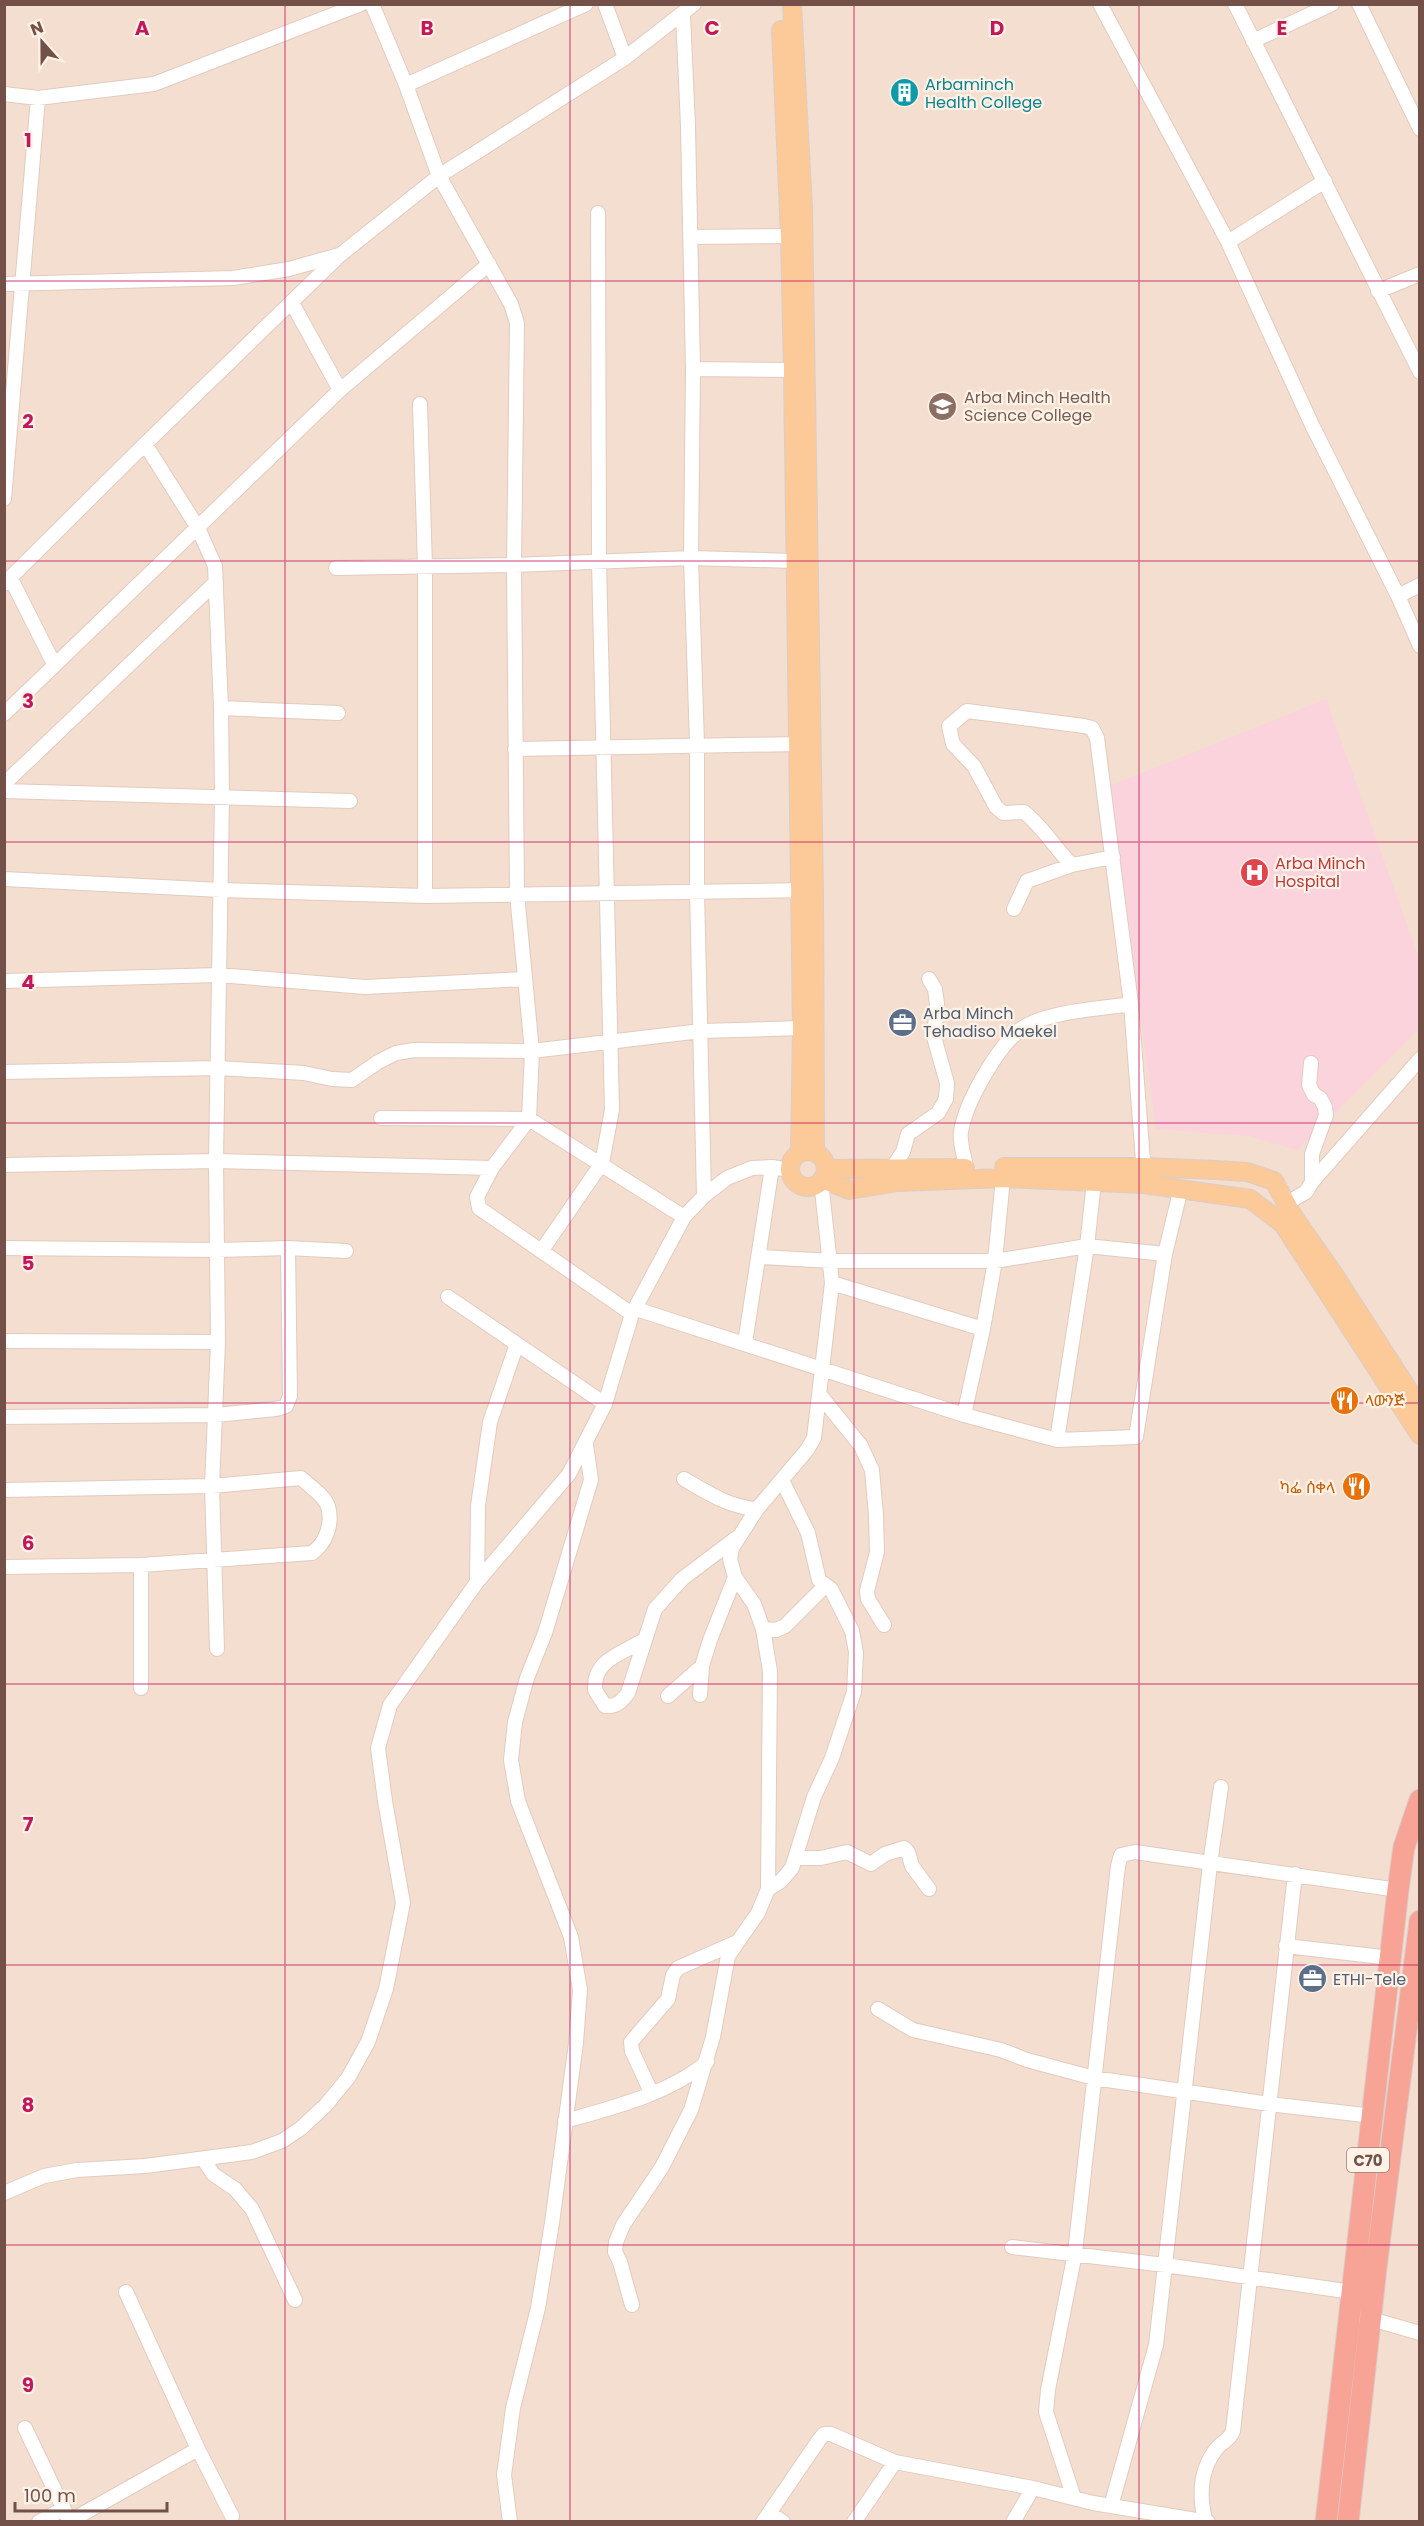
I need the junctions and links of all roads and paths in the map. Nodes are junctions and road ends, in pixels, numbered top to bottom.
1 (361, 4) edge
2 (372, 4) edge
3 (586, 4) edge
4 (605, 4) edge
5 (694, 4) edge
6 (780, 4) edge
7 (792, 4) edge
8 (1100, 4) edge
9 (1235, 4) edge
10 (1332, 4) edge
11 (1359, 4) edge
12 (683, 15) junction
13 (1253, 41) junction
14 (625, 58) junction
15 (406, 85) junction
16 (4, 94) edge
17 (38, 98) junction
18 (1419, 129) edge
19 (439, 176) junction
20 (1325, 181) junction
21 (598, 213) dead end
22 (790, 236) junction
23 (690, 237) junction
24 (1228, 242) junction
25 (340, 255) junction
26 (489, 264) junction
27 (1419, 274) edge
28 (4, 284) edge
29 (21, 284) junction
30 (1378, 291) junction
31 (292, 303) junction
32 (693, 369) junction
33 (793, 370) junction
34 (1419, 372) edge
35 (340, 390) junction
36 (420, 405) dead end
37 (145, 444) junction
38 (4, 499) edge
39 (198, 528) junction
40 (691, 558) junction
41 (795, 561) junction
42 (599, 562) junction
43 (514, 566) junction
44 (425, 567) junction
45 (336, 568) dead end
46 (8, 581) edge
47 (216, 582) junction
48 (1419, 585) edge
49 (1398, 596) junction
50 (1419, 646) edge
51 (54, 664) junction
52 (221, 708) junction
53 (338, 713) dead end
54 (4, 714) edge
55 (697, 744) junction
56 (798, 744) junction
57 (603, 747) junction
58 (515, 749) junction
59 (4, 784) edge
60 (4, 791) edge
61 (222, 797) junction
62 (350, 801) dead end
63 (1113, 857) junction
64 (1072, 865) junction
65 (4, 879) edge
66 (807, 890) junction
67 (221, 891) junction
68 (697, 891) junction
69 (607, 892) junction
70 (517, 894) junction
71 (425, 896) junction
72 (1014, 909) dead end
73 (219, 975) junction
74 (525, 979) junction
75 (929, 979) dead end
76 (4, 981) edge
77 (1131, 1004) junction
78 (802, 1028) junction
79 (700, 1031) junction
80 (611, 1041) junction
81 (532, 1051) junction
82 (1419, 1059) edge
83 (1311, 1063) dead end
84 (219, 1068) junction
85 (4, 1072) edge
86 (381, 1118) dead end
87 (529, 1119) junction
88 (808, 1153) junction
89 (216, 1161) junction
90 (602, 1163) junction
91 (4, 1165) edge
92 (492, 1168) junction
93 (781, 1168) junction
94 (892, 1168) junction
95 (966, 1168) junction
96 (1144, 1175) junction
97 (823, 1176) junction
98 (1003, 1178) junction
99 (1094, 1182) junction
100 (1312, 1182) junction
101 (1181, 1188) junction
102 (704, 1196) junction
103 (1287, 1203) junction
104 (684, 1216) junction
105 (1087, 1246) junction
106 (4, 1248) edge
107 (288, 1248) junction
108 (216, 1250) junction
109 (542, 1250) junction
110 (346, 1251) dead end
111 (1165, 1254) junction
112 (760, 1257) junction
113 (831, 1261) junction
114 (995, 1261) junction
115 (1327, 1278) junction
116 (832, 1282) junction
117 (448, 1298) dead end
118 (634, 1312) junction
119 (1350, 1315) junction
120 (983, 1329) junction
121 (4, 1341) edge
122 (218, 1342) junction
123 (745, 1343) junction
124 (517, 1344) junction
125 (822, 1371) junction
126 (820, 1395) junction
127 (605, 1404) junction
128 (1419, 1408) edge
129 (216, 1415) junction
130 (964, 1415) junction
131 (4, 1417) edge
132 (1419, 1435) edge
133 (1058, 1440) junction
134 (586, 1444) junction
135 (684, 1479) dead end
136 (782, 1480) junction
137 (212, 1486) junction
138 (4, 1490) edge
139 (757, 1509) junction
140 (744, 1532) junction
141 (215, 1561) junction
142 (141, 1565) junction
143 (4, 1567) edge
144 (735, 1577) junction
145 (477, 1582) junction
146 (825, 1586) junction
147 (884, 1625) dead end
148 (763, 1629) junction
149 (644, 1640) junction
150 (217, 1649) dead end
151 (702, 1666) junction
152 (141, 1689) dead end
153 (700, 1695) dead end
154 (668, 1696) dead end
155 (1221, 1787) dead end
156 (1419, 1800) edge
157 (796, 1858) junction
158 (1210, 1864) junction
159 (1295, 1874) junction
160 (768, 1889) junction
161 (929, 1889) dead end
162 (1398, 1890) junction
163 (1419, 1921) edge
164 (735, 1943) junction
165 (1286, 1946) junction
166 (1391, 1958) junction
167 (1386, 2000) junction
168 (1409, 2002) junction
169 (878, 2009) dead end
170 (707, 2062) junction
171 (1094, 2078) junction
172 (651, 2092) junction
173 (1183, 2092) junction
174 (1269, 2104) junction
175 (1373, 2116) junction
176 (565, 2121) junction
177 (204, 2160) junction
178 (4, 2193) edge
179 (1012, 2247) dead end
180 (1075, 2253) junction
181 (1165, 2265) junction
182 (1251, 2279) junction
183 (126, 2292) dead end
184 (1352, 2292) junction
185 (295, 2300) dead end
186 (632, 2305) dead end
187 (1350, 2315) junction
188 (1372, 2318) junction
189 (1419, 2333) edge
190 (25, 2428) dead end
191 (198, 2449) junction
192 (895, 2462) junction
193 (1033, 2487) junction
194 (1074, 2498) junction
195 (1113, 2507) junction
196 (232, 2516) dead end
197 (68, 2517) edge
198 (766, 2517) edge
199 (1179, 2519) edge
200 (1206, 2521) edge
201 (39, 2522) edge
202 (510, 2522) edge
203 (783, 2522) edge
204 (854, 2522) edge
205 (1013, 2522) edge
206 (1112, 2522) edge
207 (1326, 2522) edge
208 (1348, 2522) edge

1 - 17 street
2 - 15 street
3 - 15 street
4 - 14 street
5 - 12 street
6 - 22 main road
7 - 66 main road
8 - 24 street
9 - 13 street
10 - 13 street
11 - 18 street
12 - 14 street
12 - 23 street
13 - 20 street
14 - 19 street
15 - 19 street
16 - 17 street
17 - 29 street
19 - 25 street
19 - 26 street
20 - 24 street
20 - 30 street
21 - 42 street
22 - 23 street
22 - 33 main road
23 - 32 street
24 - 49 street
25 - 29 street
25 - 31 street
26 - 35 street
26 - 43 street
27 - 30 street
28 - 29 street
29 - 38 street
30 - 34 street
31 - 35 street
31 - 37 street
32 - 33 street
32 - 40 street
33 - 41 main road
35 - 39 street
36 - 44 street
37 - 39 street
37 - 46 street
39 - 47 street
39 - 51 street
40 - 41 street
40 - 42 street
40 - 55 street
41 - 56 main road
42 - 43 street
42 - 57 street
43 - 44 street
43 - 58 street
44 - 45 street
44 - 71 street
46 - 51 street
47 - 52 street
47 - 59 street
48 - 49 street
49 - 50 street
51 - 54 street
52 - 53 street
52 - 61 street
55 - 56 street
55 - 57 street
55 - 68 street
56 - 66 main road
57 - 58 street
57 - 69 street
58 - 70 street
60 - 61 street
61 - 62 street
61 - 67 street
63 - 64 street
63 - 64 street
63 - 77 street
64 - 72 street
65 - 67 street
66 - 68 street
66 - 78 main road
66 - 88 main road
67 - 71 street
67 - 73 street
68 - 69 street
68 - 79 street
69 - 70 street
69 - 80 street
70 - 71 street
70 - 74 street
73 - 74 street
73 - 76 street
73 - 84 street
74 - 81 street
75 - 94 street
77 - 95 street
77 - 96 street
78 - 79 street
78 - 88 main road
79 - 80 street
79 - 102 street
80 - 81 street
80 - 90 street
81 - 84 street
81 - 87 street
82 - 100 street
83 - 100 street
84 - 85 street
84 - 89 street
86 - 87 street
87 - 90 street
87 - 92 street
88 - 93 main road
88 - 97 main road
89 - 91 street
89 - 92 street
89 - 108 street
90 - 104 street
90 - 109 street
92 - 109 street
93 - 97 main road
93 - 102 street
93 - 112 street
94 - 95 main road
94 - 97 main road
95 - 96 main road
96 - 99 main road
96 - 101 main road
96 - 103 main road
97 - 98 main road
97 - 113 street
98 - 99 main road
98 - 114 street
99 - 105 street
100 - 103 street
101 - 111 street
101 - 115 main road
102 - 104 street
103 - 115 main road
104 - 118 street
105 - 111 street
105 - 114 street
105 - 133 street
106 - 108 street
107 - 108 street
107 - 110 street
107 - 129 street
108 - 122 street
109 - 118 street
111 - 133 street
112 - 113 street
112 - 123 street
113 - 114 street
113 - 116 street
114 - 120 street
115 - 119 main road
116 - 120 street
116 - 125 street
117 - 124 street
118 - 123 street
118 - 127 street
119 - 128 main road
119 - 132 main road
120 - 130 street
121 - 122 street
122 - 129 street
123 - 125 street
124 - 127 street
124 - 145 street
125 - 126 street
125 - 130 street
126 - 136 street
126 - 147 street
127 - 134 street
129 - 131 street
129 - 137 street
130 - 133 street
134 - 145 street
134 - 176 street
135 - 139 street
136 - 139 street
136 - 146 street
137 - 138 street
137 - 141 street
137 - 141 street
139 - 140 street
140 - 144 street
140 - 149 street
141 - 142 street
141 - 150 street
142 - 143 street
142 - 152 street
144 - 148 street
144 - 151 street
145 - 177 street
146 - 148 street
146 - 157 street
148 - 160 street
149 - 149 street
151 - 153 street
151 - 154 street
155 - 158 street
156 - 162 highway, C70
157 - 160 street
157 - 161 street
158 - 159 street
158 - 171 street
158 - 173 street
159 - 162 street
159 - 165 street
160 - 164 street
162 - 166 highway, C70
163 - 168 highway, C70
164 - 170 street
164 - 172 street
165 - 166 street
165 - 174 street
166 - 167 highway, C70
167 - 168 highway
167 - 175 highway, C70
168 - 188 highway, C70
169 - 171 street
170 - 172 street
170 - 186 street
171 - 173 street
171 - 180 street
172 - 176 street
173 - 174 street
173 - 181 street
174 - 175 street
174 - 182 street
175 - 184 highway, C70
176 - 202 street
177 - 178 street
177 - 185 street
179 - 180 street
180 - 181 street
180 - 194 street
181 - 182 street
181 - 195 street
182 - 184 street
182 - 200 street
183 - 191 street
184 - 187 highway, C70
187 - 188 street
187 - 207 highway, C70
188 - 189 street
188 - 208 highway, C70
190 - 197 street
191 - 196 street
191 - 197 street
192 - 193 street
192 - 198 street
192 - 204 street
193 - 194 street
193 - 205 street
194 - 195 street
195 - 199 street
195 - 206 street
197 - 201 street
198 - 203 street
199 - 200 street

